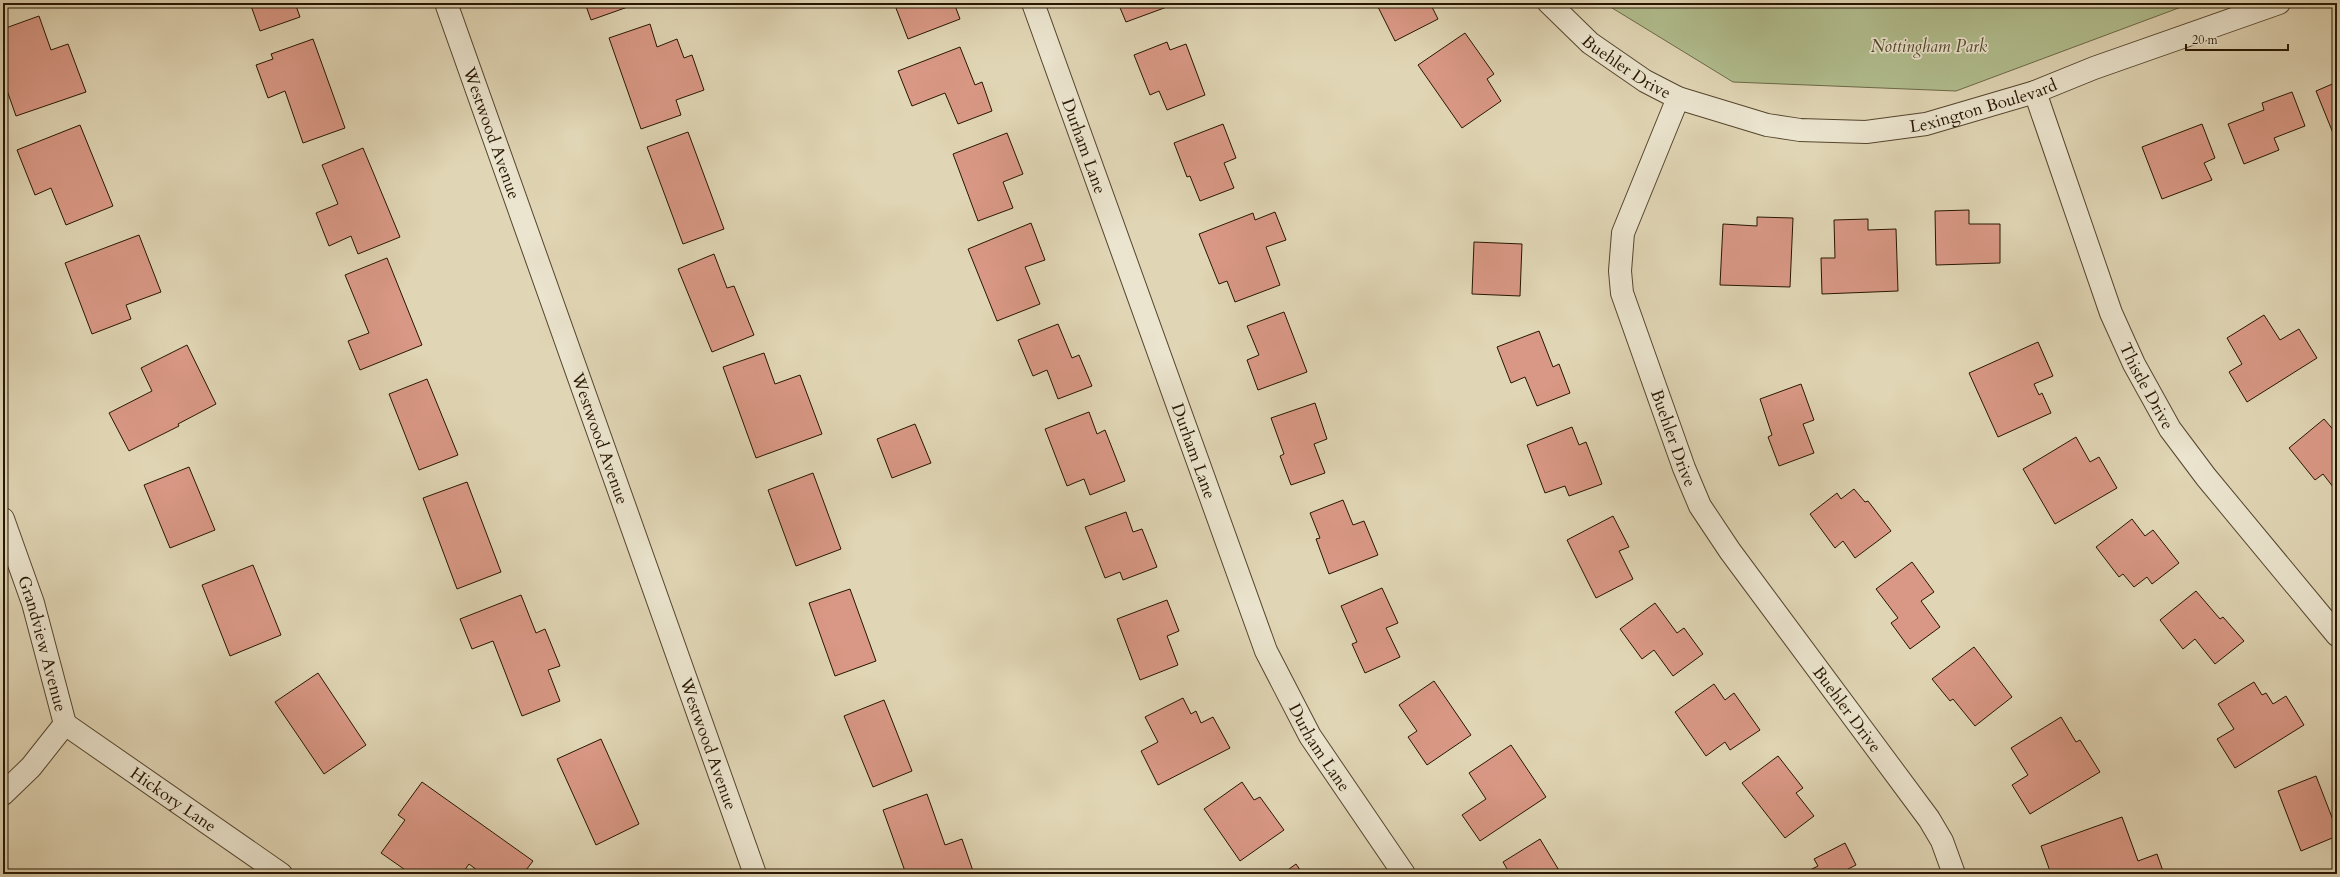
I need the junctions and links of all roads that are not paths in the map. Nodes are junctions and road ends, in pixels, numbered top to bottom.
1 (446, 3) edge
2 (1033, 3) edge
3 (1549, 3) edge
4 (2278, 3) edge
5 (2035, 92) junction
6 (1678, 98) junction
7 (3, 519) edge
8 (2337, 635) edge
9 (65, 724) junction
10 (3, 794) edge
11 (281, 874) edge
12 (755, 874) edge
13 (1404, 874) edge
14 (1954, 874) edge

1 - 12 street, Westwood Avenue
2 - 13 street, Durham Lane
3 - 6 street, Buehler Drive
4 - 5 street, Lexington Boulevard
5 - 6 street, Lexington Boulevard
5 - 8 street, Thistle Drive
6 - 14 street, Buehler Drive
7 - 9 street, Grandview Avenue
9 - 10 street
9 - 11 street, Hickory Lane

